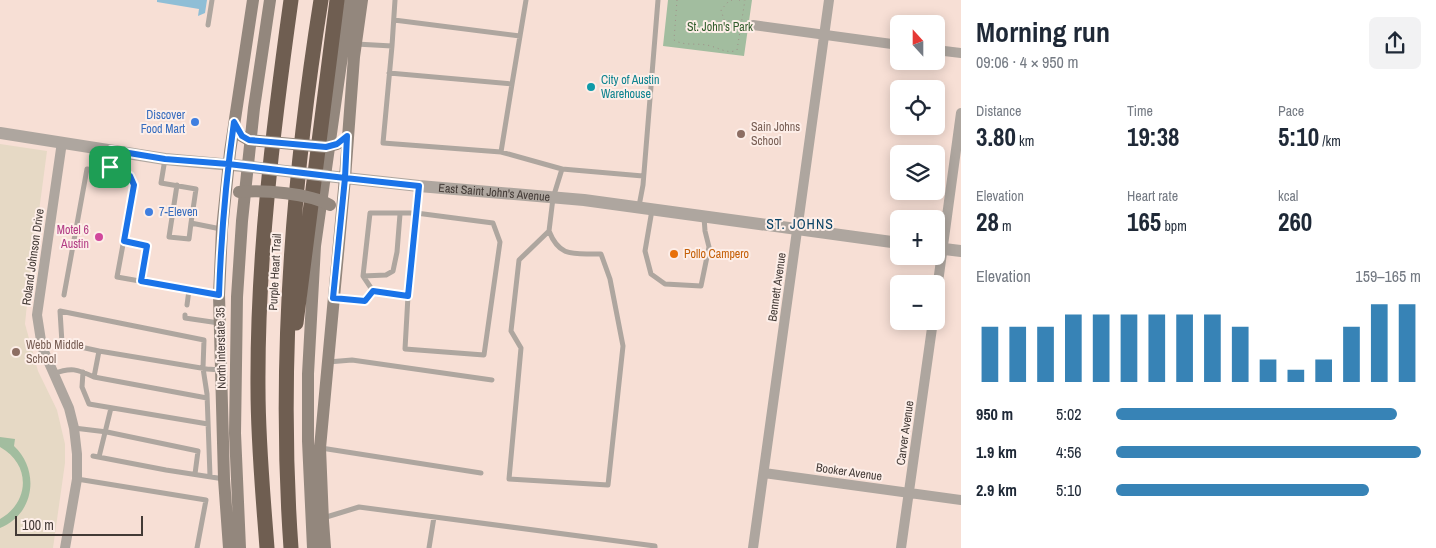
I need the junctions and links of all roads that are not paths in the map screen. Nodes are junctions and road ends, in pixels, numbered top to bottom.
1 (212, 0) edge
2 (253, 0) edge
3 (270, 0) edge
4 (291, 0) edge
5 (321, 0) edge
6 (338, 0) edge
7 (350, 0) edge
8 (362, 0) edge
9 (395, 0) edge
10 (526, 0) edge
11 (658, 0) edge
12 (829, 0) edge
13 (394, 20) junction
14 (208, 25) dead end
15 (753, 25) dead end
16 (824, 35) junction
17 (520, 36) junction
18 (356, 44) junction
19 (890, 44) edge
20 (392, 46) junction
21 (945, 51) edge
22 (961, 53) edge
23 (389, 73) junction
24 (512, 84) junction
25 (961, 113) edge
26 (234, 122) junction
27 (0, 133) edge
28 (347, 136) junction
29 (62, 142) junction
30 (111, 150) junction
31 (501, 152) junction
32 (959, 152) edge
33 (165, 159) junction
34 (228, 164) junction
35 (562, 169) junction
36 (109, 172) junction
37 (644, 176) junction
38 (345, 178) junction
39 (177, 185) junction
40 (419, 186) junction
41 (553, 198) junction
42 (226, 202) junction
43 (638, 208) junction
44 (652, 210) junction
45 (416, 213) junction
46 (400, 214) junction
47 (704, 217) junction
48 (189, 223) junction
49 (340, 223) junction
50 (945, 223) edge
51 (222, 229) junction
52 (798, 229) junction
53 (549, 231) junction
54 (124, 241) junction
55 (890, 242) edge
56 (945, 249) edge
57 (961, 251) edge
58 (363, 276) junction
59 (141, 281) junction
60 (189, 290) junction
61 (373, 291) junction
62 (64, 295) dead end
63 (219, 295) junction
64 (408, 296) junction
65 (333, 298) junction
66 (187, 305) dead end
67 (185, 315) dead end
68 (220, 323) junction
69 (932, 330) edge
70 (99, 351) junction
71 (286, 356) junction
72 (327, 362) junction
73 (203, 368) junction
74 (221, 370) junction
75 (83, 372) junction
76 (53, 374) junction
77 (94, 377) junction
78 (492, 380) dead end
79 (207, 398) junction
80 (111, 408) junction
81 (208, 424) junction
82 (74, 428) junction
83 (105, 432) junction
84 (320, 448) junction
85 (482, 473) dead end
86 (764, 473) junction
87 (195, 474) junction
88 (210, 476) junction
89 (77, 479) junction
90 (224, 479) junction
91 (909, 492) junction
92 (961, 500) edge
93 (434, 517) junction
94 (323, 518) junction
95 (65, 548) edge
96 (197, 548) edge
97 (227, 548) edge
98 (240, 548) edge
99 (267, 548) edge
100 (292, 548) edge
101 (313, 548) edge
102 (326, 548) edge
103 (429, 548) edge
104 (655, 548) edge
105 (753, 548) edge
106 (902, 548) edge

1 - 14 lane
2 - 26 main road, North Interstate 35
3 - 98 main road
4 - 99 highway, Purple Heart Trail
5 - 71 highway, Purple Heart Trail
6 - 71 highway
7 - 101 main road
8 - 18 main road
9 - 13 lane
10 - 17 lane
11 - 37 lane
12 - 16 street, Bennett Avenue
13 - 17 lane
13 - 20 lane
15 - 16 street
16 - 19 street
16 - 52 street, Bennett Avenue
17 - 24 lane
18 - 20 lane
18 - 28 main road
20 - 23 lane
21 - 22 street
23 - 24 lane
23 - 31 lane
24 - 31 lane
25 - 32 street
26 - 28 main road, bridge
26 - 34 main road, North Interstate 35
27 - 29 street, East Saint John's Avenue
28 - 38 main road
29 - 30 street, East Saint John's Avenue
29 - 76 street, Roland Johnson Drive
30 - 33 street, East Saint John's Avenue
30 - 36 lane
31 - 35 lane
32 - 50 street
33 - 34 street, East Saint John's Avenue
33 - 39 lane
34 - 38 street, East Saint John's Avenue, bridge
34 - 42 main road, North Interstate 35
35 - 37 lane
35 - 41 lane
36 - 54 lane
36 - 62 lane
37 - 43 lane
38 - 40 street, East Saint John's Avenue
38 - 49 main road
39 - 48 lane
39 - 48 lane
40 - 41 street, East Saint John's Avenue
40 - 45 lane
41 - 43 street, East Saint John's Avenue
41 - 53 lane
42 - 49 main road, bridge
42 - 51 main road, North Interstate 35
43 - 44 street, East Saint John's Avenue
44 - 47 street, East Saint John's Avenue
44 - 47 lane
45 - 46 lane
45 - 64 lane
45 - 64 lane
46 - 58 lane
46 - 58 lane
47 - 52 street, East Saint John's Avenue
48 - 51 lane
49 - 65 main road
51 - 63 main road, North Interstate 35
52 - 55 street, East Saint John's Avenue
52 - 86 street, Bennett Avenue
53 - 53 lane
54 - 59 lane
54 - 59 lane
56 - 57 street
58 - 61 lane
59 - 60 lane
60 - 63 lane
60 - 66 lane
61 - 64 lane
61 - 65 lane
63 - 68 main road, North Interstate 35
65 - 72 main road
67 - 68 lane
68 - 74 main road, North Interstate 35
69 - 91 street, Carver Avenue
70 - 73 lane
70 - 73 lane
70 - 77 lane
71 - 100 highway, Purple Heart Trail
72 - 78 lane
72 - 84 main road
73 - 74 lane
73 - 79 lane
74 - 90 main road, North Interstate 35
75 - 76 lane
75 - 77 lane
75 - 80 lane
76 - 82 street, Roland Johnson Drive
77 - 79 lane
79 - 81 lane
80 - 81 lane
80 - 83 lane
81 - 88 lane
82 - 83 lane
82 - 89 street, Roland Johnson Drive
83 - 87 lane
83 - 87 lane
84 - 85 lane
84 - 94 main road
86 - 91 street, Booker Avenue
86 - 105 street, Bennett Avenue
87 - 88 lane
88 - 90 lane
89 - 95 street, Roland Johnson Drive
89 - 96 lane
90 - 97 main road, North Interstate 35
91 - 92 street, Booker Avenue
91 - 106 street, Carver Avenue
93 - 94 lane
93 - 103 lane
93 - 104 lane
94 - 102 main road

